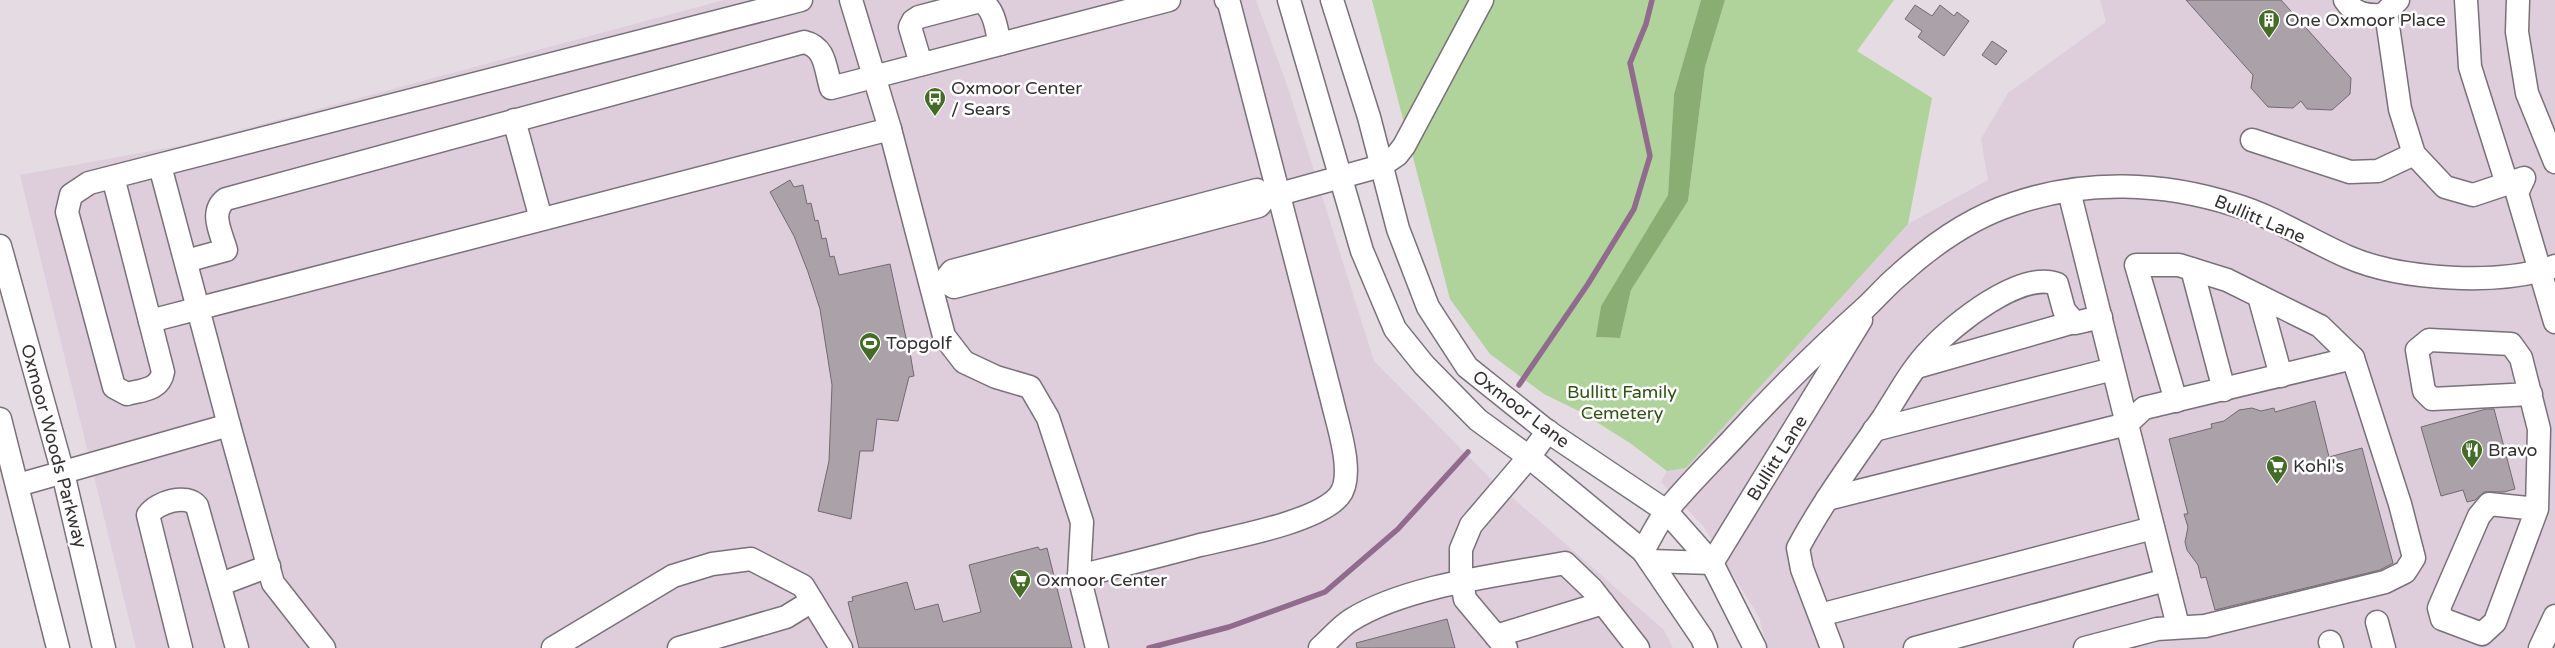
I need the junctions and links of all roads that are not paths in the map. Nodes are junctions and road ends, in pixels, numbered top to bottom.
1 (802, 0) edge
2 (851, 0) edge
3 (1169, 0) edge
4 (1226, 0) edge
5 (1289, 0) edge
6 (1332, 0) edge
7 (1482, 0) edge
8 (2345, 0) edge
9 (2466, 0) edge
10 (2518, 0) edge
11 (2392, 6) edge
12 (1000, 44) junction
13 (921, 64) junction
14 (875, 76) junction
15 (514, 120) junction
16 (890, 129) junction
17 (2252, 140) dead end
18 (2414, 154) junction
19 (2555, 162) edge
20 (160, 166) junction
21 (1382, 166) junction
22 (2555, 170) edge
23 (113, 177) junction
24 (1339, 177) junction
25 (2516, 181) junction
26 (2069, 191) junction
27 (1271, 196) junction
28 (542, 219) junction
29 (0, 246) edge
30 (186, 261) junction
31 (2548, 268) edge
32 (2192, 269) junction
33 (937, 283) junction
34 (2259, 296) junction
35 (1873, 300) junction
36 (198, 308) junction
37 (2100, 317) junction
38 (150, 321) junction
39 (2074, 322) junction
40 (2555, 322) edge
41 (2353, 358) junction
42 (1917, 367) junction
43 (2114, 369) junction
44 (2281, 376) junction
45 (2224, 390) junction
46 (2530, 394) junction
47 (2176, 401) junction
48 (0, 419) edge
49 (2127, 424) junction
50 (229, 425) junction
51 (2547, 427) edge
52 (1874, 430) junction
53 (1548, 431) junction
54 (1529, 457) junction
55 (63, 473) junction
56 (18, 485) junction
57 (1827, 499) junction
58 (2537, 509) junction
59 (1666, 511) junction
60 (2153, 528) junction
61 (1646, 556) junction
62 (1712, 562) junction
63 (269, 566) junction
64 (1079, 576) junction
65 (2166, 580) junction
66 (1462, 581) junction
67 (220, 584) junction
68 (812, 601) junction
69 (1603, 603) junction
70 (1820, 615) junction
71 (2555, 616) edge
72 (2377, 622) dead end
73 (2178, 626) junction
74 (234, 638) edge
75 (1501, 642) edge
76 (563, 646) edge
77 (58, 648) edge
78 (104, 648) edge
79 (181, 648) edge
80 (254, 648) edge
81 (324, 648) edge
82 (679, 648) edge
83 (841, 648) edge
84 (1097, 648) edge
85 (1320, 648) edge
86 (1637, 648) edge
87 (1706, 648) edge
88 (1755, 648) edge
89 (1832, 648) edge
90 (1915, 648) edge
91 (2085, 648) edge
92 (2384, 648) edge
93 (2540, 648) edge

1 - 20 street
2 - 14 street
3 - 12 street
4 - 27 street
5 - 24 street, Oxmoor Lane
6 - 21 street, Oxmoor Lane
7 - 21 street
8 - 11 street
9 - 25 street
10 - 19 street
11 - 18 street
12 - 13 street
12 - 13 street
13 - 14 street
14 - 15 street
14 - 16 street
15 - 28 street
15 - 30 street
16 - 28 street
16 - 33 street
17 - 18 street
18 - 25 street
20 - 23 street
20 - 30 street
21 - 24 street
21 - 53 street, Oxmoor Lane
22 - 25 street
23 - 38 street
23 - 38 street
24 - 27 street
24 - 54 street, Oxmoor Lane
25 - 31 street
26 - 31 street, Bullitt Lane
26 - 35 street, Bullitt Lane
26 - 37 street
27 - 33 street
27 - 64 street
28 - 36 street
29 - 55 street, Oxmoor Woods Parkway
30 - 36 street
31 - 40 street
32 - 34 street
32 - 45 street
32 - 47 street
33 - 64 street
34 - 41 street
34 - 44 street
35 - 59 street, Bullitt Lane
35 - 62 street, Bullitt Lane
36 - 38 street
36 - 50 street
37 - 39 street
37 - 43 street
39 - 42 street
39 - 42 street
41 - 44 street
41 - 73 street
42 - 52 street
43 - 49 street
43 - 52 street
44 - 45 street
45 - 47 street
46 - 46 street
46 - 51 street
47 - 49 street
48 - 56 street
49 - 57 street
49 - 60 street
50 - 55 street
50 - 63 street
51 - 58 street
52 - 57 street
53 - 54 street
53 - 59 street, Oxmoor Lane
54 - 61 street, Oxmoor Lane
54 - 66 street
55 - 56 street
55 - 78 street, Oxmoor Woods Parkway
56 - 77 street
57 - 70 street
58 - 58 street
59 - 61 street, Bullitt Lane
59 - 62 street, Oxmoor Lane
60 - 65 street
60 - 70 street
61 - 62 street
61 - 87 street, Oxmoor Lane
62 - 88 street, Oxmoor Lane
63 - 67 street
63 - 81 street
64 - 84 street
65 - 73 street
65 - 90 street
66 - 69 street
66 - 75 street
66 - 85 street
67 - 74 street
67 - 79 street
68 - 76 street
68 - 82 street
68 - 83 street
69 - 75 street
69 - 86 street
70 - 89 street
71 - 93 street
72 - 92 street
73 - 91 street
74 - 80 street

